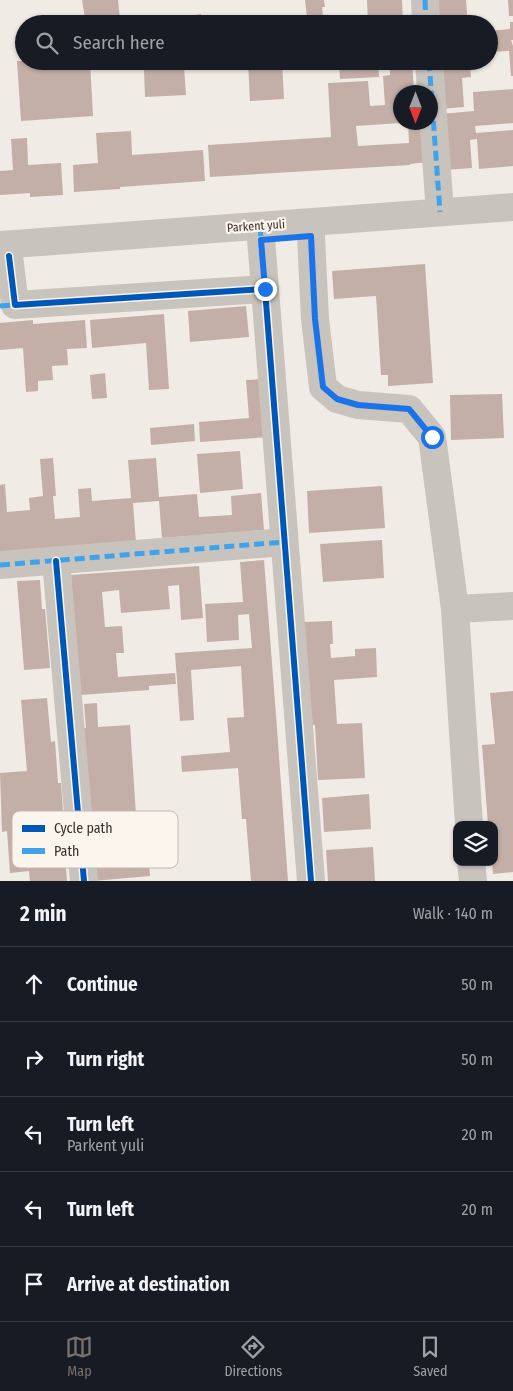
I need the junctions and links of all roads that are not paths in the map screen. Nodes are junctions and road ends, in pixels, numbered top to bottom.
1 (424, 0) edge
2 (425, 15) edge
3 (430, 70) edge
4 (513, 207) edge
5 (440, 212) junction
6 (513, 223) edge
7 (260, 233) junction
8 (311, 236) junction
9 (3, 253) edge
10 (265, 289) junction
11 (7, 306) edge
12 (284, 542) junction
13 (56, 560) junction
14 (0, 565) edge
15 (513, 606) edge
16 (455, 609) junction
17 (78, 811) edge
18 (469, 821) edge
19 (471, 866) edge
20 (83, 868) edge
21 (84, 881) edge
22 (311, 881) edge
23 (473, 881) edge

1 - 2 street
3 - 5 street
4 - 5 street, Parkent yuli
5 - 7 street, Parkent yuli
6 - 8 street, Parkent yuli
7 - 8 street, Parkent yuli
7 - 9 street, Parkent yuli
7 - 10 street
8 - 16 street
9 - 11 street
10 - 11 street
10 - 12 street
12 - 13 street
12 - 22 street
13 - 14 street
13 - 17 street
15 - 16 street
16 - 18 street
19 - 23 street
20 - 21 street

